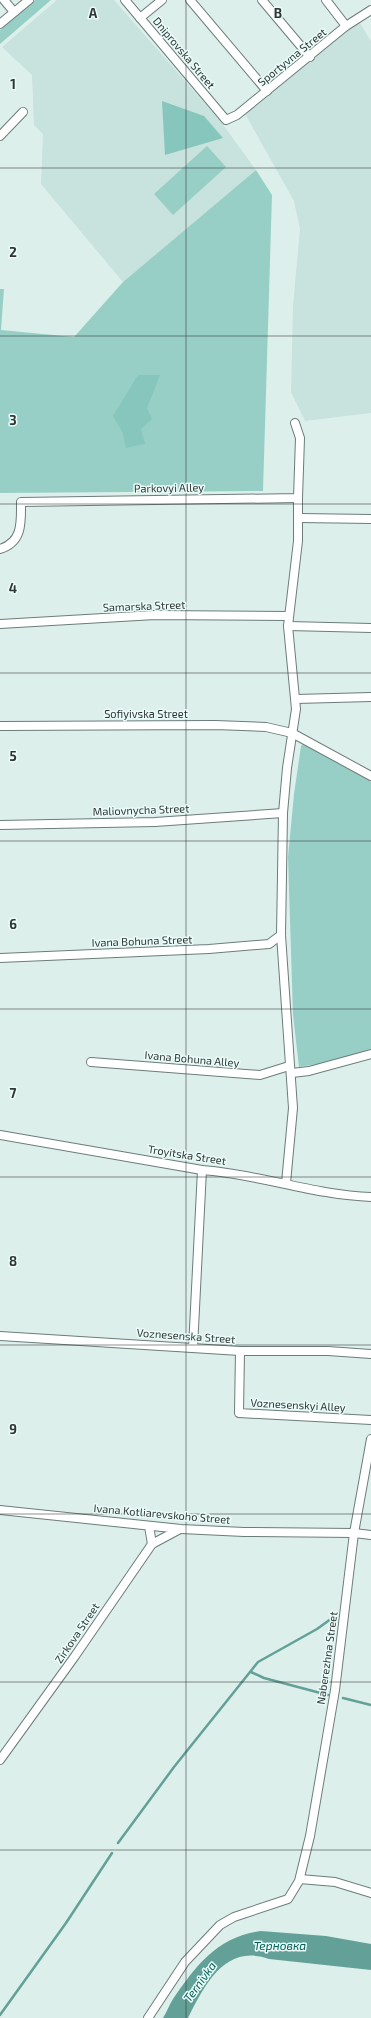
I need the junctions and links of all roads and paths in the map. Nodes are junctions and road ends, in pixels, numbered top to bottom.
1 (4, 0) edge
2 (29, 0) edge
3 (125, 0) edge
4 (162, 0) edge
5 (190, 0) edge
6 (262, 0) edge
7 (326, 0) edge
8 (371, 10) edge
9 (14, 12) junction
10 (140, 18) junction
11 (0, 24) edge
12 (346, 26) junction
13 (310, 56) junction
14 (266, 91) junction
15 (23, 112) dead end
16 (226, 120) joint
17 (0, 136) edge
18 (295, 422) dead end
19 (298, 498) junction
20 (299, 518) junction
21 (371, 519) edge
22 (0, 549) edge
23 (288, 616) junction
24 (0, 624) edge
25 (288, 626) junction
26 (371, 628) edge
27 (371, 697) edge
28 (296, 699) junction
29 (0, 726) edge
30 (292, 734) junction
31 (371, 776) edge
32 (283, 813) junction
33 (0, 825) edge
34 (281, 935) junction
35 (0, 958) edge
36 (371, 1054) edge
37 (91, 1062) dead end
38 (290, 1069) junction
39 (0, 1135) edge
40 (202, 1170) junction
41 (286, 1183) junction
42 (371, 1197) edge
43 (0, 1336) edge
44 (193, 1348) junction
45 (240, 1351) junction
46 (371, 1354) edge
47 (371, 1420) edge
48 (371, 1439) edge
49 (0, 1510) edge
50 (149, 1526) junction
51 (181, 1529) junction
52 (354, 1533) junction
53 (371, 1535) edge
54 (152, 1544) junction
55 (0, 1760) edge
56 (300, 1878) junction
57 (371, 1893) edge
58 (148, 2018) edge

1 - 9 street
2 - 9 street
3 - 10 street, Dniprovska Street
4 - 10 street
5 - 14 street
6 - 13 street
7 - 12 street
8 - 12 street, Sportyvna Street
9 - 11 street
10 - 16 street, Dniprovska Street
12 - 13 street, Sportyvna Street
13 - 14 street, Sportyvna Street
14 - 16 street, Sportyvna Street
15 - 17 street
18 - 19 street
19 - 20 street
19 - 22 street, Parkovyi Alley
20 - 21 street
20 - 23 street
23 - 24 street, Samarska Street
23 - 25 street
25 - 26 street
25 - 28 street
27 - 28 street
28 - 30 street
29 - 30 street, Sofiyivska Street
30 - 31 street, Sofiyivska Street
30 - 32 street
32 - 33 street, Maliovnycha Street
32 - 34 street
34 - 35 street, Ivana Bohuna Street
34 - 38 street
36 - 38 street, Ivana Bohuna Alley
37 - 38 street, Ivana Bohuna Alley
38 - 41 street
39 - 40 street, Troyitska Street
40 - 41 street, Troyitska Street
40 - 44 street
41 - 42 street, Troyitska Street
43 - 44 street, Voznesenska Street
44 - 45 street, Voznesenska Street
45 - 46 street, Voznesenska Street
45 - 47 street, Voznesenskyi Alley
48 - 52 street, Naberezhna Street
49 - 50 street, Ivana Kotliarevskoho Street
50 - 51 street, Ivana Kotliarevskoho Street
50 - 54 street
51 - 52 street, Ivana Kotliarevskoho Street
51 - 54 street, Zirkova Street
52 - 53 street, Ivana Kotliarevskoho Street
52 - 56 street, Naberezhna Street
54 - 55 street, Zirkova Street
56 - 57 street
56 - 58 street, Naberezhna Street

